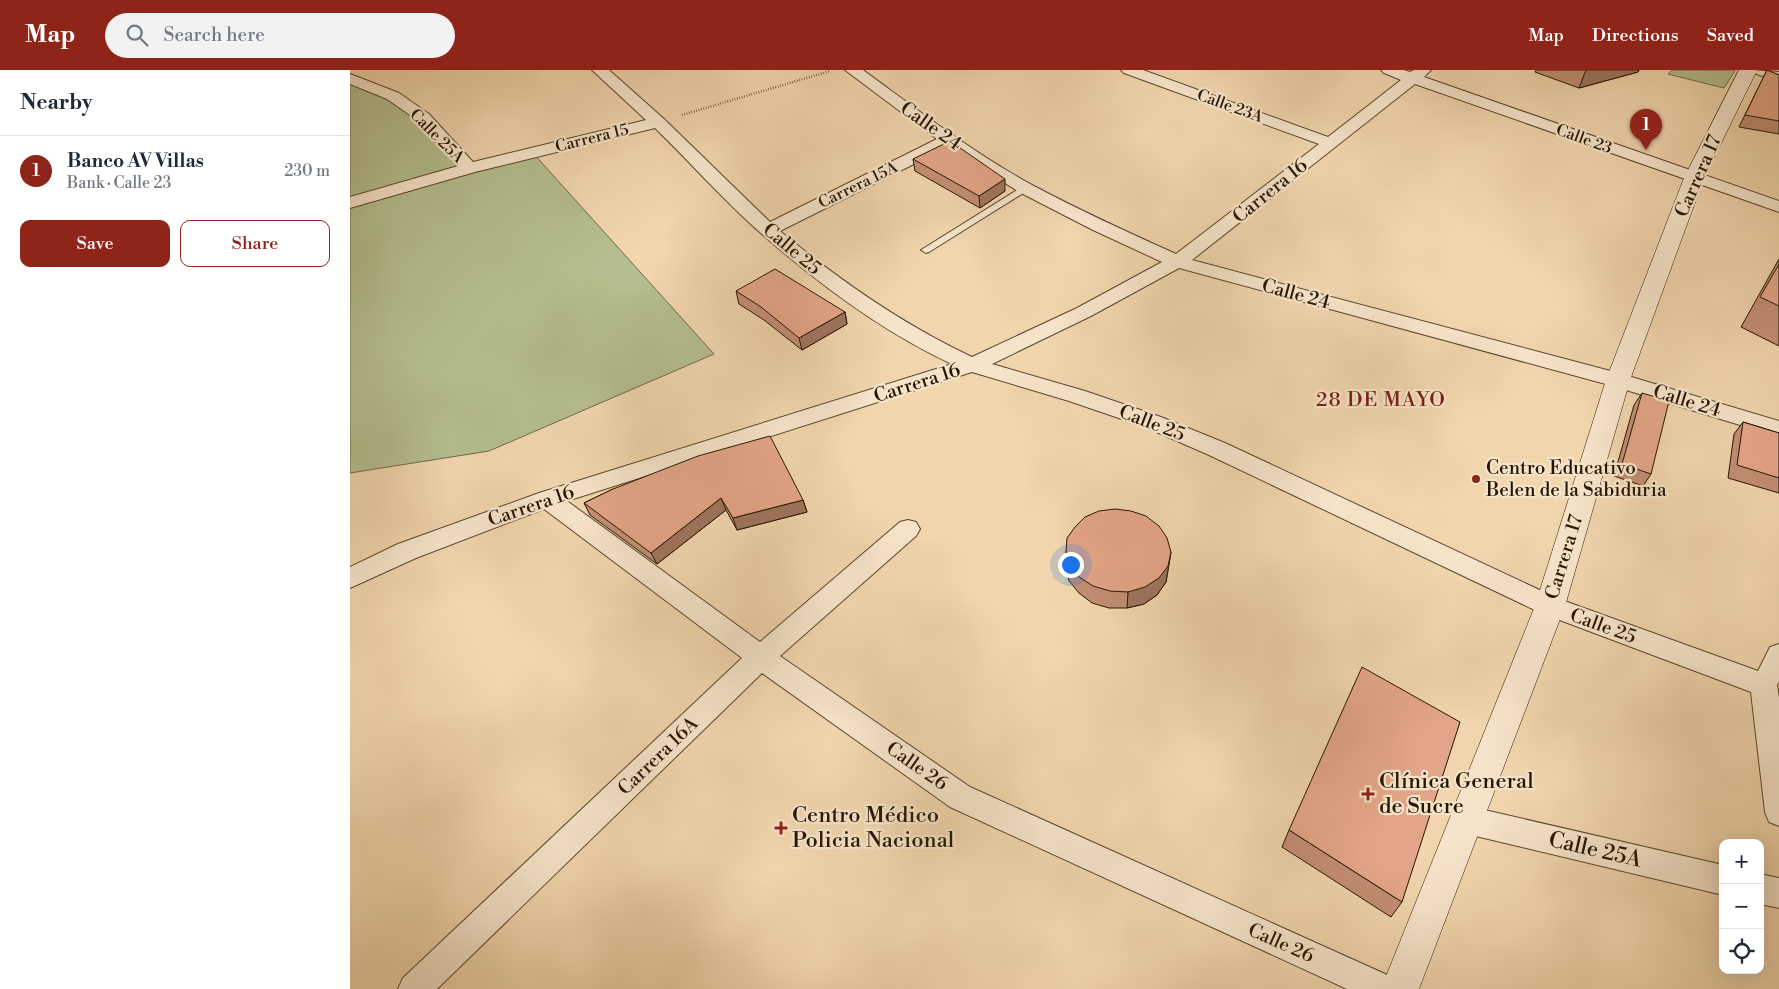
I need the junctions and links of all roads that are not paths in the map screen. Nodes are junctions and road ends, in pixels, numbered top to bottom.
1 (600, 70) edge
2 (853, 70) edge
3 (1129, 70) edge
4 (1389, 70) edge
5 (1748, 70) edge
6 (1759, 70) edge
7 (1418, 74) edge
8 (1779, 77) edge
9 (350, 79) edge
10 (658, 122) junction
11 (949, 140) junction
12 (1330, 142) junction
13 (469, 168) junction
14 (1694, 178) junction
15 (1025, 188) junction
16 (350, 203) edge
17 (1779, 207) edge
18 (768, 230) junction
19 (926, 250) dead end
20 (1177, 262) junction
21 (972, 365) junction
22 (1618, 380) junction
23 (1779, 428) edge
24 (547, 500) junction
25 (908, 529) dead end
26 (350, 578) edge
27 (1550, 606) junction
28 (1779, 655) edge
29 (762, 657) junction
30 (1764, 685) junction
31 (1779, 812) edge
32 (1467, 820) junction
33 (1719, 879) edge
34 (1764, 890) edge
35 (1779, 893) edge
36 (414, 989) edge
37 (1383, 989) edge
38 (1400, 989) edge

1 - 10 street, Calle 25
2 - 11 street, Calle 24
3 - 12 street, Calle 23A
4 - 7 street, Calle 23
5 - 14 main road, Carrera 17
6 - 8 street
7 - 12 street, Carrera 16
7 - 14 street, Calle 23
9 - 13 street, Calle 25A
10 - 13 street, Carrera 15
10 - 18 street, Calle 25
11 - 15 street, Calle 24
11 - 18 street, Carrera 15A
12 - 20 street, Carrera 16
13 - 16 street, Carrera 15
14 - 17 street, Calle 23
14 - 22 main road, Carrera 17
15 - 19 lane
15 - 20 street, Calle 24
18 - 21 street, Calle 25
20 - 21 street, Carrera 16
20 - 22 street, Calle 24
21 - 24 street, Carrera 16
21 - 27 street, Calle 25
22 - 23 street, Calle 24
22 - 27 main road, Carrera 17
24 - 26 street, Carrera 16
24 - 29 street, Calle 26
25 - 29 street, Carrera 16A
27 - 30 street, Calle 25
27 - 32 main road, Carrera 17
28 - 30 street
29 - 36 street, Carrera 16A
29 - 37 street, Calle 26
30 - 31 street
32 - 33 street, Calle 25A
32 - 38 main road, Carrera 17
34 - 35 street

